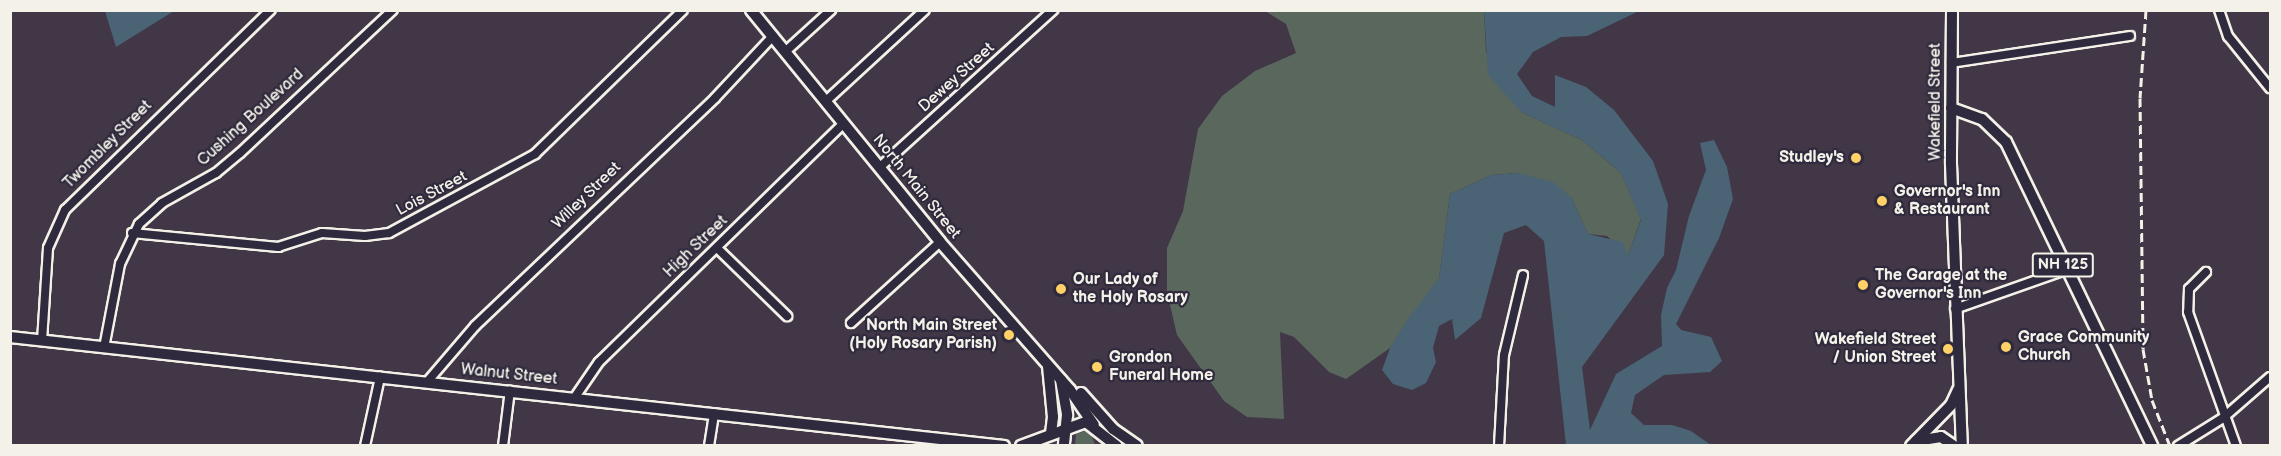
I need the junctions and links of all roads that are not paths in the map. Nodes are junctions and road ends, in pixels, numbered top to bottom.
1 (271, 10) edge
2 (393, 10) edge
3 (684, 10) edge
4 (751, 10) edge
5 (831, 10) edge
6 (925, 10) edge
7 (1053, 10) edge
8 (1952, 10) edge
9 (2219, 10) edge
10 (773, 36) junction
11 (2130, 36) dead end
12 (786, 51) junction
13 (1951, 63) junction
14 (2271, 88) edge
15 (826, 101) junction
16 (1951, 108) junction
17 (843, 124) junction
18 (880, 167) junction
19 (132, 233) junction
20 (940, 242) junction
21 (717, 248) junction
22 (2065, 270) junction
23 (2206, 272) dead end
24 (1523, 275) dead end
25 (1955, 309) junction
26 (787, 316) dead end
27 (851, 323) dead end
28 (10, 337) edge
29 (42, 341) junction
30 (104, 348) junction
31 (1048, 366) junction
32 (380, 377) junction
33 (2271, 377) edge
34 (1061, 380) junction
35 (427, 382) junction
36 (1959, 386) junction
37 (510, 390) junction
38 (575, 397) junction
39 (714, 413) junction
40 (2223, 418) junction
41 (1094, 425) junction
42 (1067, 429) junction
43 (1051, 433) junction
44 (1105, 441) edge
45 (1912, 444) edge
46 (365, 446) edge
47 (503, 446) edge
48 (709, 446) edge
49 (1004, 446) edge
50 (1020, 446) edge
51 (1065, 446) edge
52 (1117, 446) edge
53 (1137, 446) edge
54 (1499, 446) edge
55 (1954, 446) edge
56 (1962, 446) edge
57 (2152, 446) edge
58 (2178, 446) edge
59 (2236, 446) edge

1 - 29 street, Twombley Street
2 - 19 street, Cushing Boulevard
3 - 19 street, Lois Street
4 - 10 main road, North Main Street
5 - 12 street
6 - 15 street
7 - 18 street, Dewey Street
8 - 13 main road, Wakefield Street
9 - 14 street
10 - 12 main road, North Main Street
10 - 35 street, Willey Street
11 - 13 street
12 - 15 main road, North Main Street
13 - 16 main road, Wakefield Street
15 - 17 main road, North Main Street
16 - 22 main road, NH 125
16 - 25 main road, Wakefield Street
17 - 18 main road, North Main Street
17 - 21 street, High Street
18 - 20 main road, North Main Street
19 - 30 street, Cushing Boulevard
20 - 27 street
20 - 31 main road, North Main Street
21 - 26 street
21 - 38 street, High Street
22 - 25 street
22 - 57 main road, NH 125
23 - 40 street
24 - 54 street
25 - 36 main road, Wakefield Street
28 - 29 main road, Walnut Street
29 - 30 main road, Walnut Street
30 - 32 main road, Walnut Street
31 - 34 main road, North Main Street
31 - 43 main road
32 - 35 main road, Walnut Street
32 - 46 street
33 - 40 street
34 - 41 main road, North Main Street
34 - 42 main road
34 - 53 main road, North Main Street
35 - 37 main road, Walnut Street
36 - 45 main road
36 - 56 main road, Wakefield Street
37 - 38 main road, Walnut Street
37 - 47 street
38 - 39 main road, Walnut Street
39 - 48 street
39 - 49 main road, Walnut Street
40 - 58 street
40 - 59 street
41 - 42 main road
41 - 44 main road, North Main Street
42 - 43 main road
42 - 51 main road
43 - 50 main road
44 - 52 main road
45 - 55 main road

